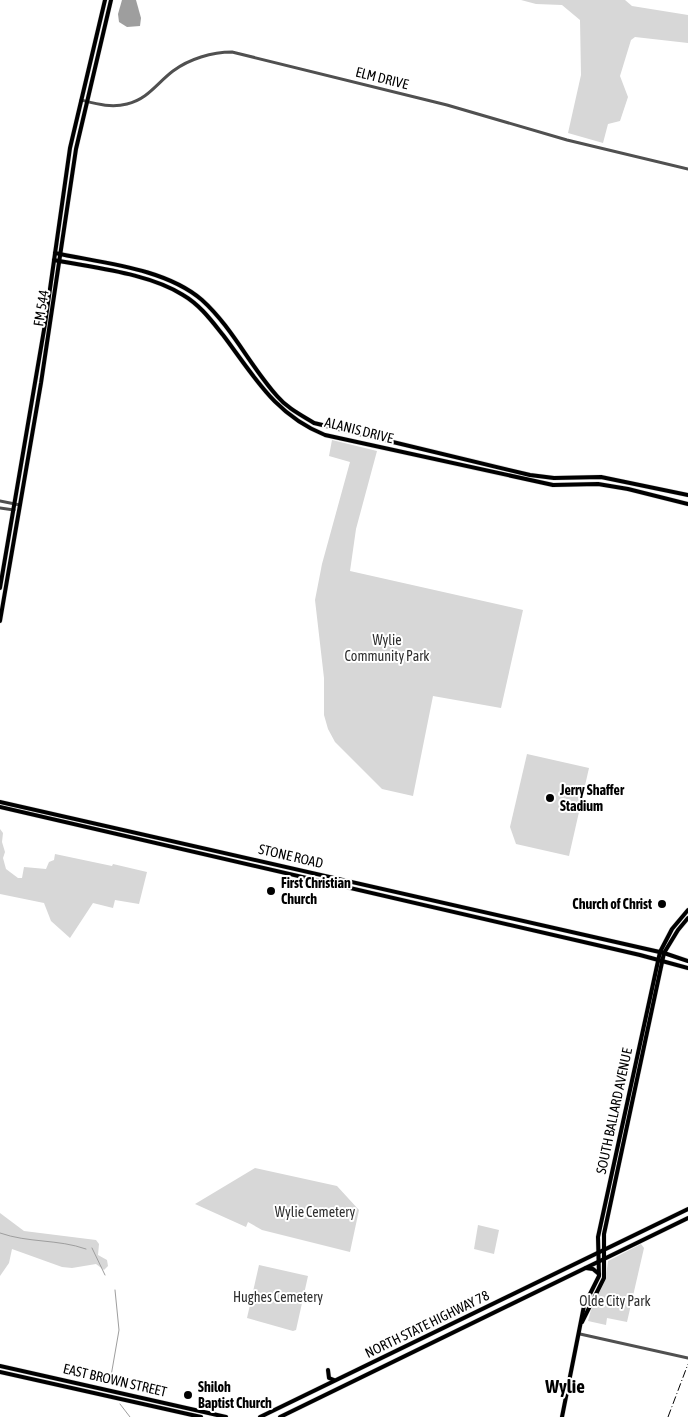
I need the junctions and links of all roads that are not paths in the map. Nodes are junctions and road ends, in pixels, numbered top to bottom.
1 (105, 0) edge
2 (111, 0) edge
3 (84, 101) junction
4 (688, 169) edge
5 (55, 253) junction
6 (61, 254) junction
7 (54, 260) junction
8 (60, 261) junction
9 (688, 495) edge
10 (0, 501) edge
11 (14, 503) junction
12 (20, 504) junction
13 (688, 504) edge
14 (0, 508) edge
15 (13, 510) junction
16 (19, 511) junction
17 (0, 588) edge
18 (0, 621) edge
19 (0, 802) edge
20 (0, 808) edge
21 (12, 808) junction
22 (122, 829) junction
23 (121, 835) junction
24 (688, 910) edge
25 (688, 918) edge
26 (662, 953) junction
27 (660, 960) junction
28 (688, 961) edge
29 (688, 968) edge
30 (639, 1058) junction
31 (688, 1209) edge
32 (688, 1218) edge
33 (603, 1236) junction
34 (616, 1244) junction
35 (601, 1250) junction
36 (605, 1258) junction
37 (600, 1261) junction
38 (586, 1268) junction
39 (599, 1274) junction
40 (582, 1322) junction
41 (580, 1334) junction
42 (688, 1358) edge
43 (0, 1366) edge
44 (328, 1370) dead end
45 (0, 1372) edge
46 (44, 1376) junction
47 (336, 1380) junction
48 (43, 1382) junction
49 (201, 1417) edge
50 (226, 1417) edge
51 (260, 1417) edge
52 (280, 1417) edge
53 (562, 1417) edge

1 - 3 main road, FM 544
2 - 3 main road, FM 544
3 - 4 street, ELM DRIVE
3 - 5 main road, FM 544
3 - 6 main road, FM 544
5 - 6 main road, ALANIS DRIVE
5 - 7 main road, FM 544
6 - 8 main road, FM 544
6 - 9 main road, ALANIS DRIVE
7 - 8 main road, ALANIS DRIVE
7 - 11 main road, FM 544
8 - 12 main road, FM 544
8 - 13 main road, ALANIS DRIVE
10 - 11 street
11 - 12 street
11 - 15 main road, FM 544
12 - 16 main road, FM 544
14 - 15 street
15 - 16 street
15 - 17 main road, FM 544
16 - 18 main road, FM 544
19 - 21 main road, STONE ROAD
20 - 21 main road, STONE ROAD
21 - 22 main road, STONE ROAD
21 - 23 main road, STONE ROAD
22 - 23 main road
22 - 26 main road, STONE ROAD
23 - 27 main road, STONE ROAD
24 - 26 main road, SOUTH BALLARD AVENUE
25 - 26 main road, SOUTH BALLARD AVENUE
26 - 27 main road, SOUTH BALLARD AVENUE
26 - 28 main road, STONE ROAD
27 - 29 main road, STONE ROAD
27 - 30 main road, SOUTH BALLARD AVENUE
30 - 33 main road, SOUTH BALLARD AVENUE
30 - 35 main road, SOUTH BALLARD AVENUE
31 - 34 main road, NORTH STATE HIGHWAY 78
32 - 36 main road, NORTH STATE HIGHWAY 78
33 - 34 main road
33 - 35 main road, SOUTH BALLARD AVENUE
34 - 35 main road, NORTH STATE HIGHWAY 78
35 - 36 main road, SOUTH BALLARD AVENUE
35 - 37 main road, SOUTH BALLARD AVENUE
35 - 47 main road, NORTH STATE HIGHWAY 78
36 - 37 main road, NORTH STATE HIGHWAY 78
36 - 40 main road, SOUTH BALLARD AVENUE
37 - 38 main road, NORTH STATE HIGHWAY 78
37 - 39 main road, SOUTH BALLARD AVENUE
38 - 39 main road
38 - 52 main road, NORTH STATE HIGHWAY 78
39 - 40 main road, SOUTH BALLARD AVENUE
40 - 41 main road, SOUTH BALLARD AVENUE
41 - 42 street
41 - 53 main road, SOUTH BALLARD AVENUE
43 - 46 main road, EAST BROWN STREET
44 - 47 main road
45 - 48 main road, EAST BROWN STREET
46 - 48 main road
46 - 50 main road, EAST BROWN STREET
47 - 51 main road, NORTH STATE HIGHWAY 78
48 - 49 main road, EAST BROWN STREET

